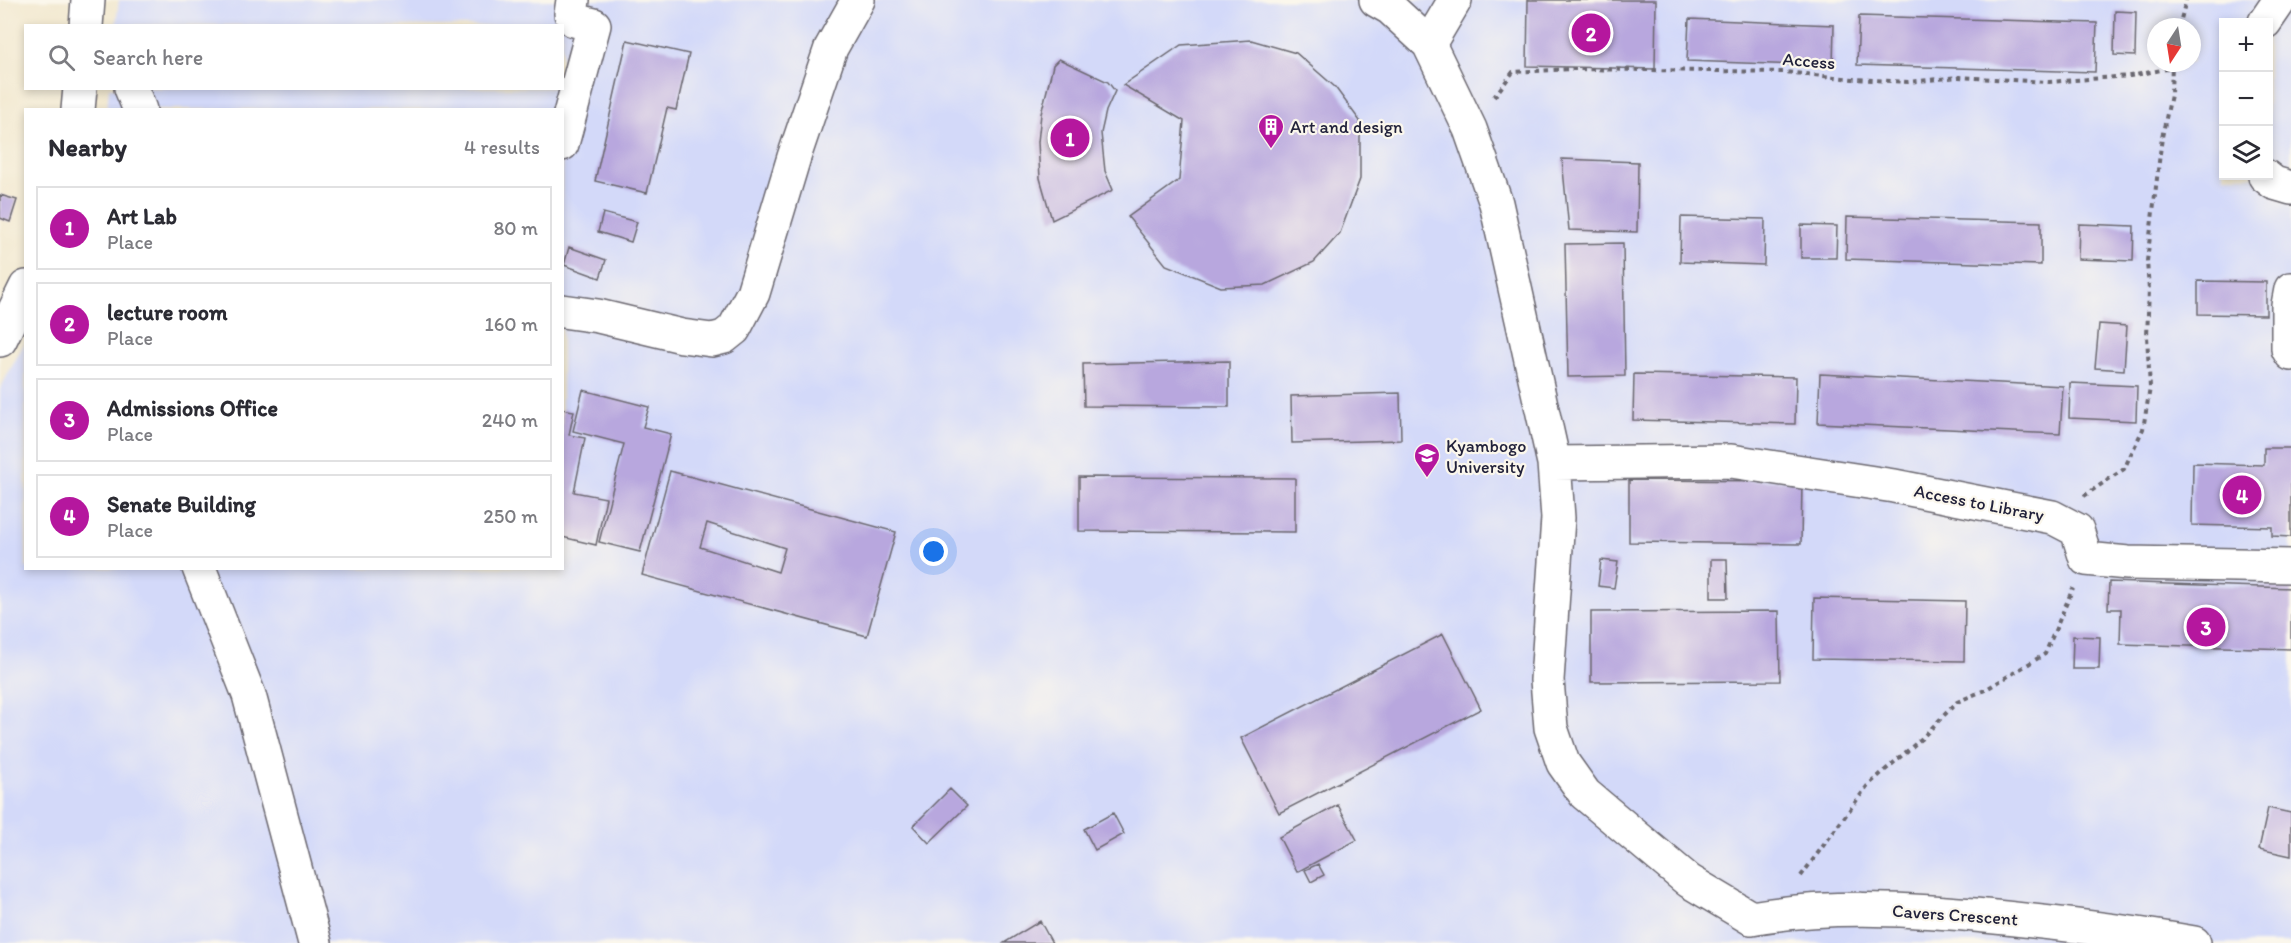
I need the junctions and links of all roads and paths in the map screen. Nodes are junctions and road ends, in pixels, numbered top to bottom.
1 (573, 0) edge
2 (858, 0) edge
3 (1376, 0) edge
4 (1455, 0) edge
5 (2186, 0) edge
6 (2280, 0) edge
7 (2181, 18) edge
8 (2268, 18) edge
9 (1429, 44) junction
10 (2147, 72) edge
11 (2172, 72) edge
12 (80, 90) edge
13 (132, 90) edge
14 (78, 108) edge
15 (139, 108) edge
16 (1470, 129) junction
17 (564, 137) edge
18 (2270, 180) edge
19 (2291, 188) edge
20 (2291, 289) edge
21 (24, 291) edge
22 (564, 311) edge
23 (0, 339) edge
24 (2291, 354) edge
25 (1554, 463) junction
26 (2052, 517) junction
27 (2086, 559) junction
28 (2291, 566) edge
29 (200, 570) edge
30 (1756, 925) edge
31 (315, 943) edge
32 (2194, 943) edge

1 - 17 street
2 - 22 street
3 - 9 street
4 - 9 street
5 - 7 path
6 - 8 street
9 - 16 street
10 - 16 path, Access
11 - 26 path, Access to Library
12 - 14 street
13 - 15 street
16 - 25 street
18 - 19 street
20 - 24 street
21 - 23 street
25 - 26 street, Access to Library
25 - 30 street
26 - 27 street
27 - 28 street
27 - 30 path
29 - 31 street
30 - 32 street, Cavers Crescent

